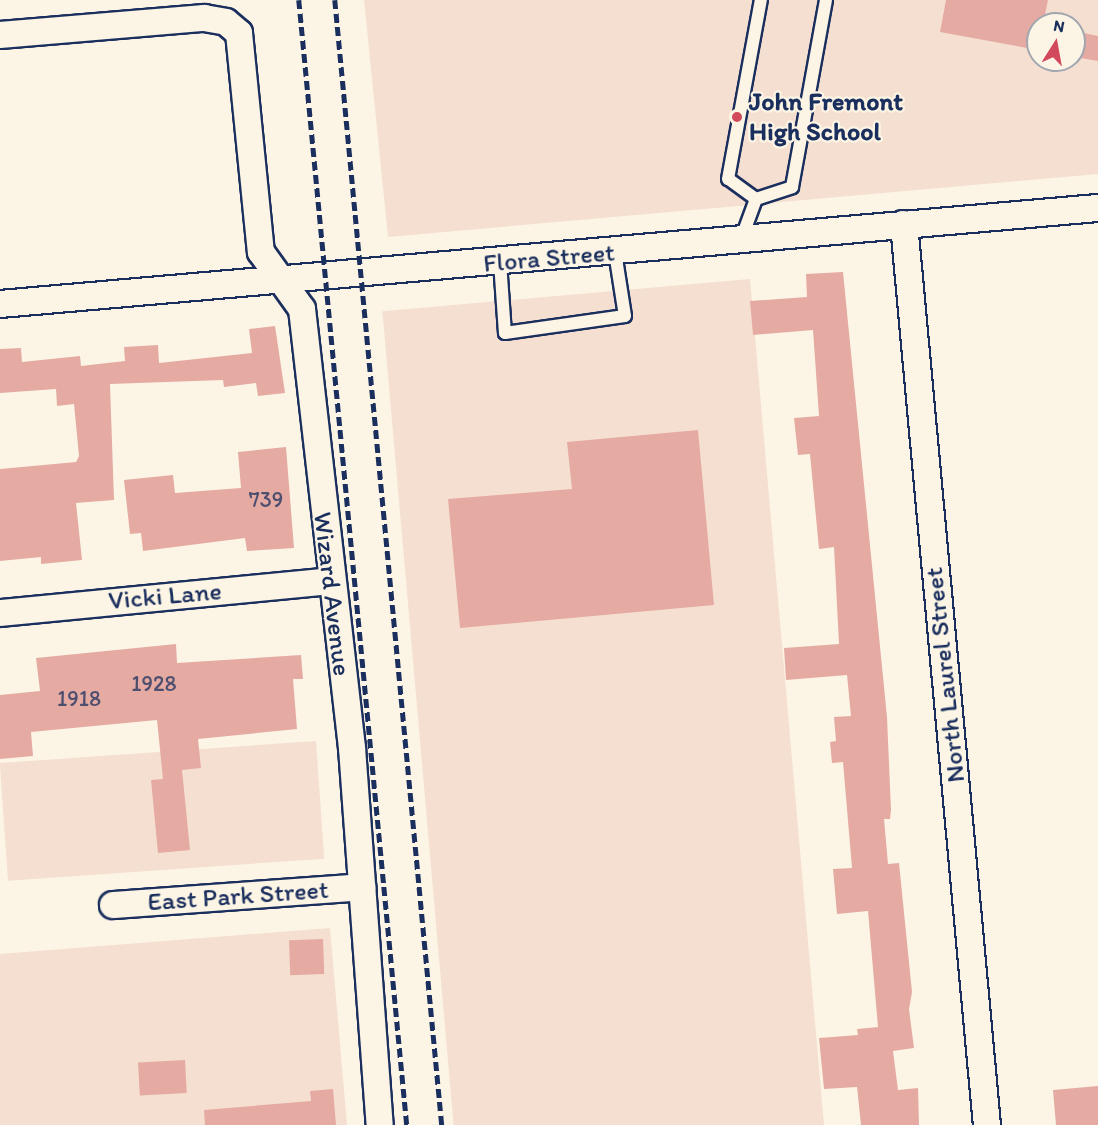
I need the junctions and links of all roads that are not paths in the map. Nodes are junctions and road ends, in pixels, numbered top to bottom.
1 (761, 0) edge
2 (826, 0) edge
3 (0, 35) edge
4 (756, 199) junction
5 (1098, 208) edge
6 (904, 224) junction
7 (742, 237) junction
8 (615, 252) junction
9 (500, 262) junction
10 (281, 281) junction
11 (0, 304) edge
12 (330, 581) junction
13 (0, 613) edge
14 (362, 887) junction
15 (113, 905) dead end
16 (380, 1125) edge
17 (987, 1125) edge

1 - 4 lane
2 - 4 lane
3 - 10 street, Wizard Avenue
4 - 7 lane
5 - 6 street, Flora Street
6 - 7 street, Flora Street
6 - 17 street, North Laurel Street
7 - 8 street, Flora Street
8 - 9 street, Flora Street
8 - 9 lane
9 - 10 street, Flora Street
10 - 11 street, Flora Street
10 - 12 street, Wizard Avenue
12 - 13 street, Vicki Lane
12 - 14 street, Wizard Avenue
14 - 15 street, East Park Street
14 - 16 street, Wizard Avenue

